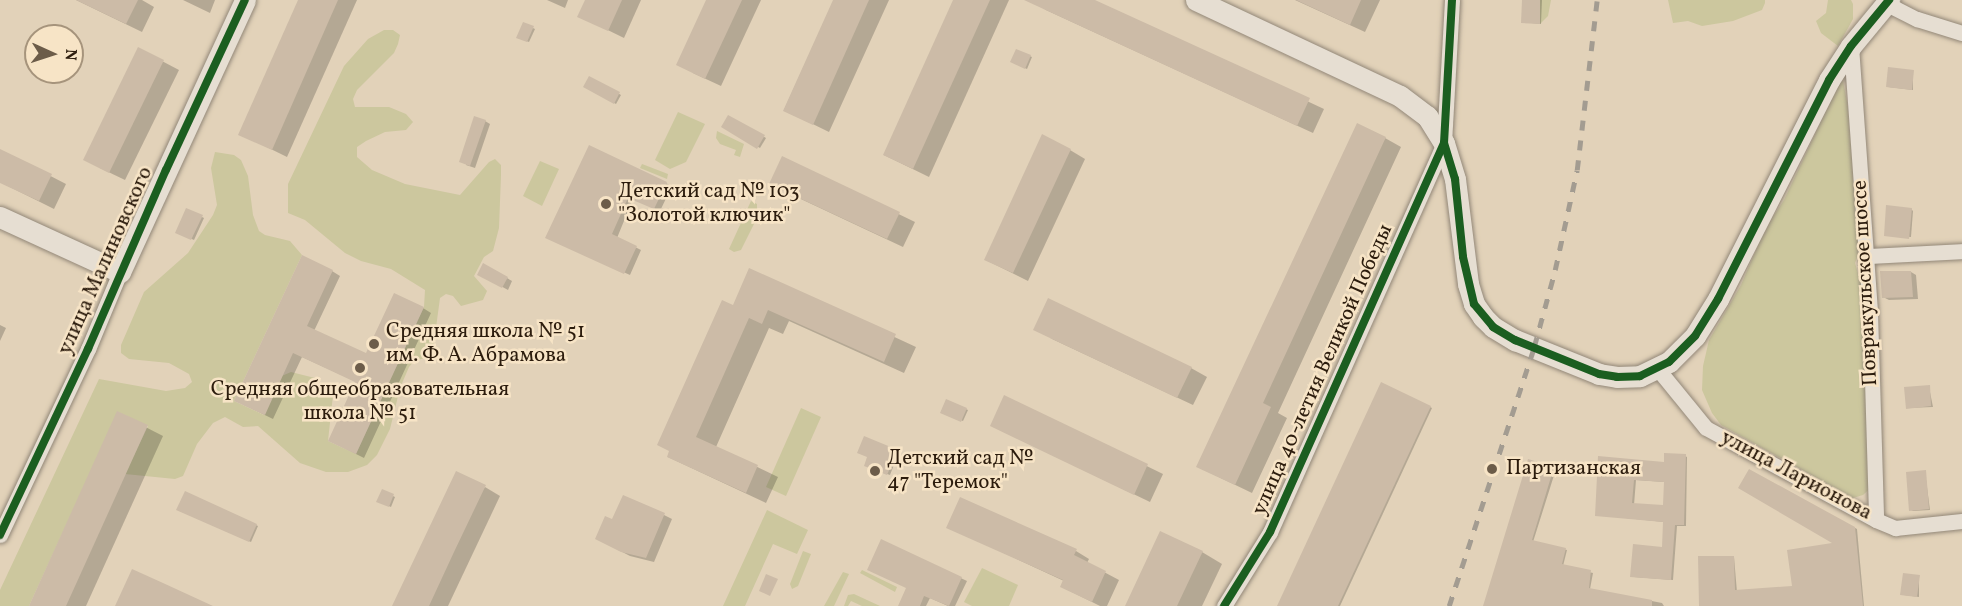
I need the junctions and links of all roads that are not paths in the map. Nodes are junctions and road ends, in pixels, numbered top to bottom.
1 (245, 0) edge
2 (1196, 0) edge
3 (1452, 0) edge
4 (1887, 2) edge
5 (1962, 33) edge
6 (1851, 46) junction
7 (1444, 143) junction
8 (0, 217) edge
9 (1962, 251) edge
10 (1867, 256) junction
11 (120, 273) junction
12 (1657, 368) junction
13 (1876, 520) junction
14 (1962, 520) edge
15 (0, 536) edge
16 (1224, 606) edge

1 - 11 street, улица Малиновского
2 - 7 street
3 - 7 street
4 - 5 street
4 - 6 street
6 - 10 street, Повракульское шоссе
6 - 12 street
7 - 12 street
7 - 16 street, улица 40-летия Великой Победы
8 - 11 street
9 - 10 street
10 - 13 street, Повракульское шоссе
11 - 15 street, улица Малиновского
12 - 13 street, улица Ларионова
13 - 14 street, улица Ларионова

